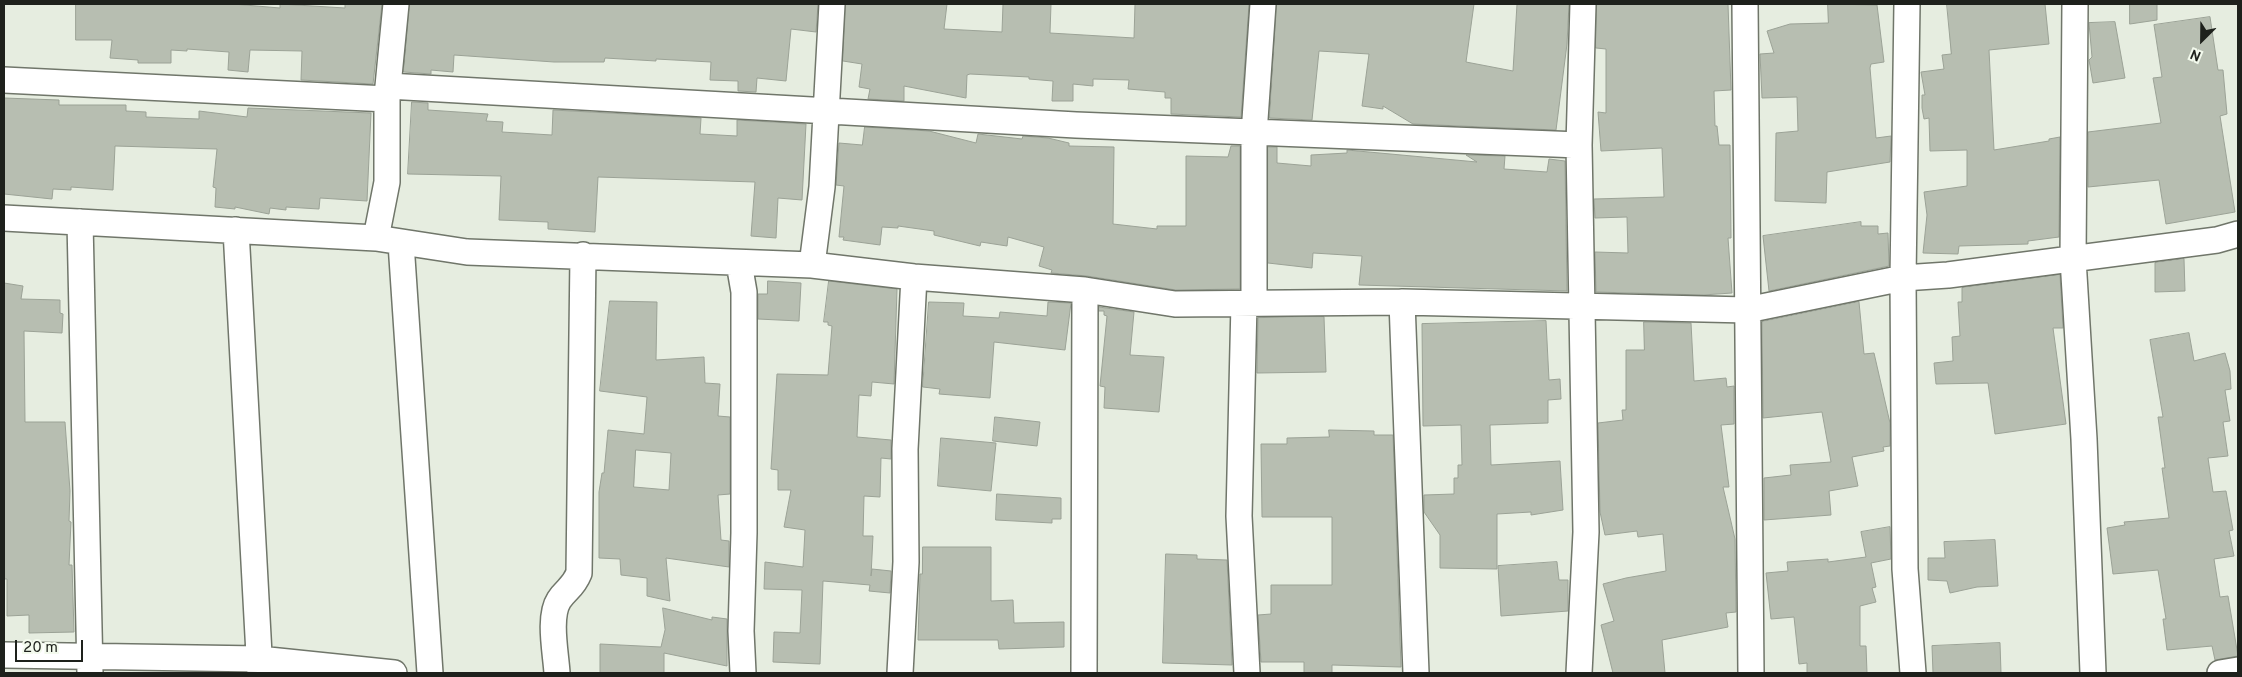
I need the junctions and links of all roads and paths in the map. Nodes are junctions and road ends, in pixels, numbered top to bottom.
1 (396, 4) edge
2 (832, 4) edge
3 (1262, 4) edge
4 (1583, 4) edge
5 (1745, 4) edge
6 (1908, 4) edge
7 (2075, 4) edge
8 (4, 80) edge
9 (388, 93) junction
10 (826, 110) junction
11 (1254, 134) junction
12 (1579, 145) junction
13 (4, 218) edge
14 (80, 222) junction
15 (236, 230) junction
16 (2238, 234) edge
17 (376, 238) junction
18 (401, 243) junction
19 (583, 255) junction
20 (2073, 259) junction
21 (739, 262) junction
22 (812, 265) junction
23 (914, 277) junction
24 (1903, 278) junction
25 (1085, 290) junction
26 (1402, 302) junction
27 (1249, 303) junction
28 (1582, 308) junction
29 (1747, 310) junction
30 (4, 655) edge
31 (90, 665) edge
32 (260, 666) edge
33 (2238, 670) edge
34 (394, 673) edge
35 (430, 673) edge
36 (557, 673) edge
37 (743, 673) edge
38 (900, 673) edge
39 (1084, 673) edge
40 (1247, 673) edge
41 (1416, 673) edge
42 (1579, 673) edge
43 (1752, 673) edge
44 (1913, 673) edge
45 (2093, 673) edge
46 (2220, 673) edge

1 - 9 street
2 - 10 street
3 - 11 street
4 - 12 street
5 - 29 street
6 - 24 street
7 - 20 street
8 - 9 street
9 - 10 street
9 - 17 street
10 - 11 street
10 - 22 street
11 - 12 street
11 - 27 street
12 - 28 street
13 - 14 street
14 - 15 street
14 - 31 street
15 - 17 street
15 - 32 street
16 - 20 street
17 - 18 street
18 - 19 street
18 - 35 street
19 - 21 street
19 - 36 street
20 - 24 street
20 - 45 street
21 - 22 street
21 - 37 street
22 - 23 street
23 - 25 street
23 - 38 street
24 - 29 street
24 - 44 street
25 - 27 street
25 - 39 street
26 - 27 street
26 - 28 street
26 - 41 street
27 - 40 street
28 - 29 street
28 - 42 street
29 - 43 street
30 - 31 street
31 - 32 street
32 - 34 street
33 - 46 street

